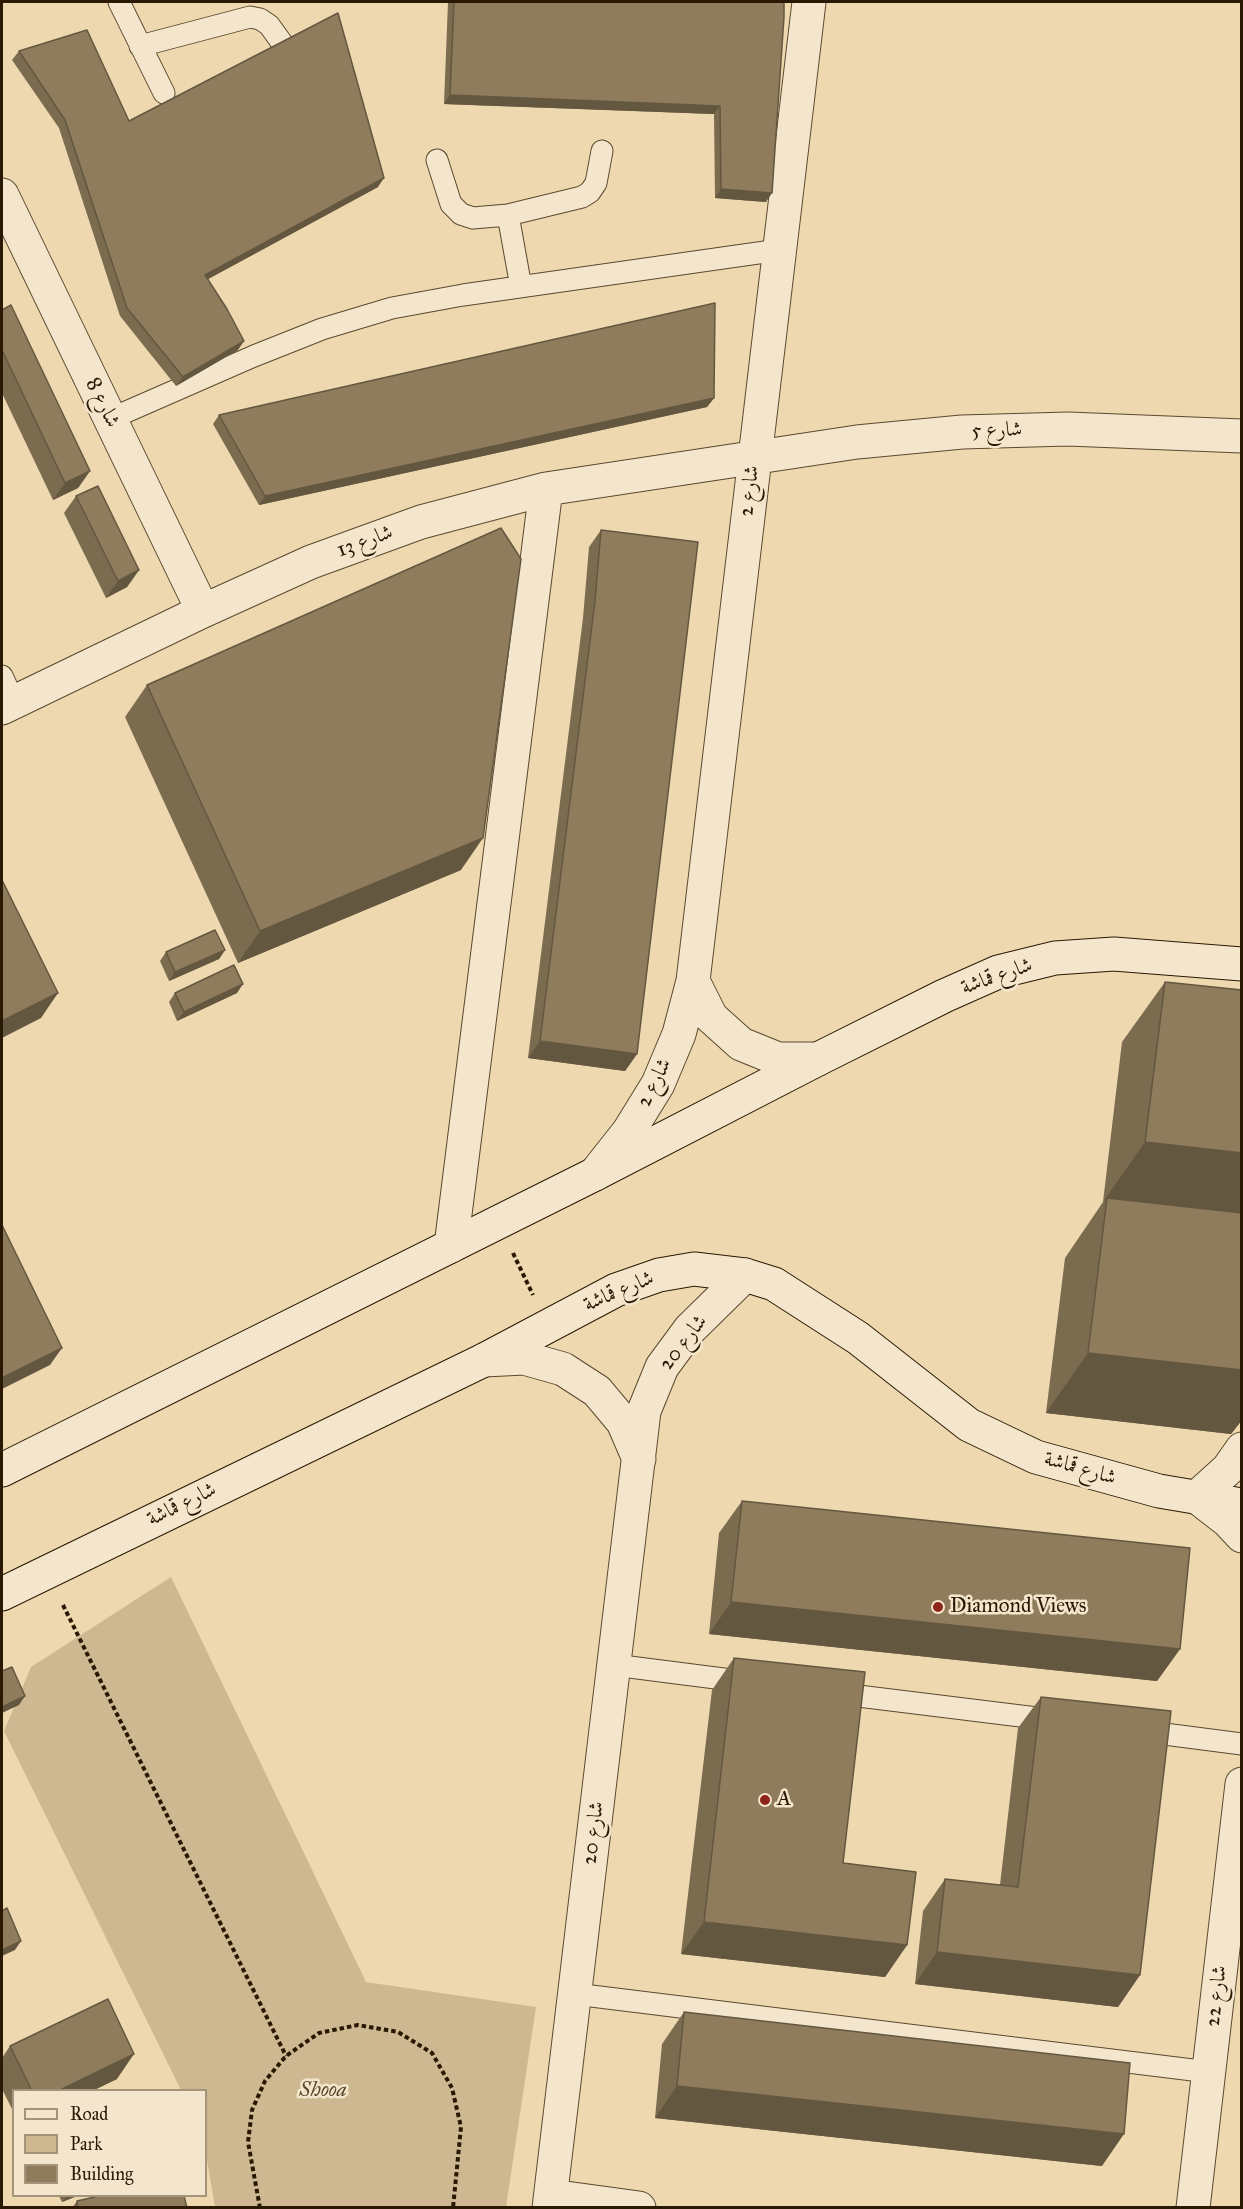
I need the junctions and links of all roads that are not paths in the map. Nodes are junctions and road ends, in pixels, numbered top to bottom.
1 (119, 2) edge
2 (809, 2) edge
3 (282, 43) edge
4 (140, 46) junction
5 (164, 93) dead end
6 (602, 151) dead end
7 (437, 159) dead end
8 (2, 195) edge
9 (508, 215) junction
10 (779, 250) junction
11 (521, 286) junction
12 (110, 419) junction
13 (1242, 436) edge
14 (753, 458) junction
15 (546, 489) junction
16 (203, 611) junction
17 (6, 695) edge
18 (1242, 964) edge
19 (693, 981) junction
20 (819, 1059) junction
21 (595, 1174) junction
22 (451, 1246) junction
23 (745, 1275) junction
24 (484, 1360) junction
25 (1242, 1449) edge
26 (639, 1459) junction
27 (2, 1470) edge
28 (1197, 1497) junction
29 (1242, 1505) edge
30 (1242, 1536) edge
31 (2, 1594) edge
32 (614, 1665) junction
33 (768, 1684) edge
34 (815, 1690) edge
35 (1076, 1723) edge
36 (1123, 1729) edge
37 (1242, 1744) edge
38 (1242, 1784) edge
39 (575, 1994) junction
40 (1209, 2072) junction
41 (550, 2202) edge
42 (639, 2208) edge
43 (1193, 2208) edge

1 - 4 lane
2 - 10 street, شارع 2
3 - 4 lane
4 - 5 lane
6 - 9 lane
7 - 9 lane
8 - 12 street, شارع 8
9 - 11 lane
10 - 11 lane
10 - 14 street, شارع 2
11 - 12 lane
12 - 16 street, شارع 8
13 - 14 street, شارع 5
14 - 15 street, شارع 13
14 - 19 street, شارع 2
15 - 16 street, شارع 13
15 - 22 street
16 - 17 street, شارع 13
18 - 20 street, شارع قماشة
19 - 20 street
19 - 21 street, شارع 2
20 - 21 street, شارع قماشة
21 - 22 street, شارع قماشة
22 - 27 street, شارع قماشة
23 - 24 street, شارع قماشة
23 - 26 street, شارع 20
23 - 28 street, شارع قماشة
24 - 26 street
24 - 31 street, شارع قماشة
25 - 28 street
26 - 32 street, شارع 20
28 - 29 street, شارع قماشة
28 - 30 street
32 - 33 lane
32 - 39 street, شارع 20
34 - 35 lane
36 - 37 lane
38 - 40 street, شارع 22
39 - 40 lane
39 - 41 street, شارع 20
40 - 43 street, شارع 22
41 - 42 street

